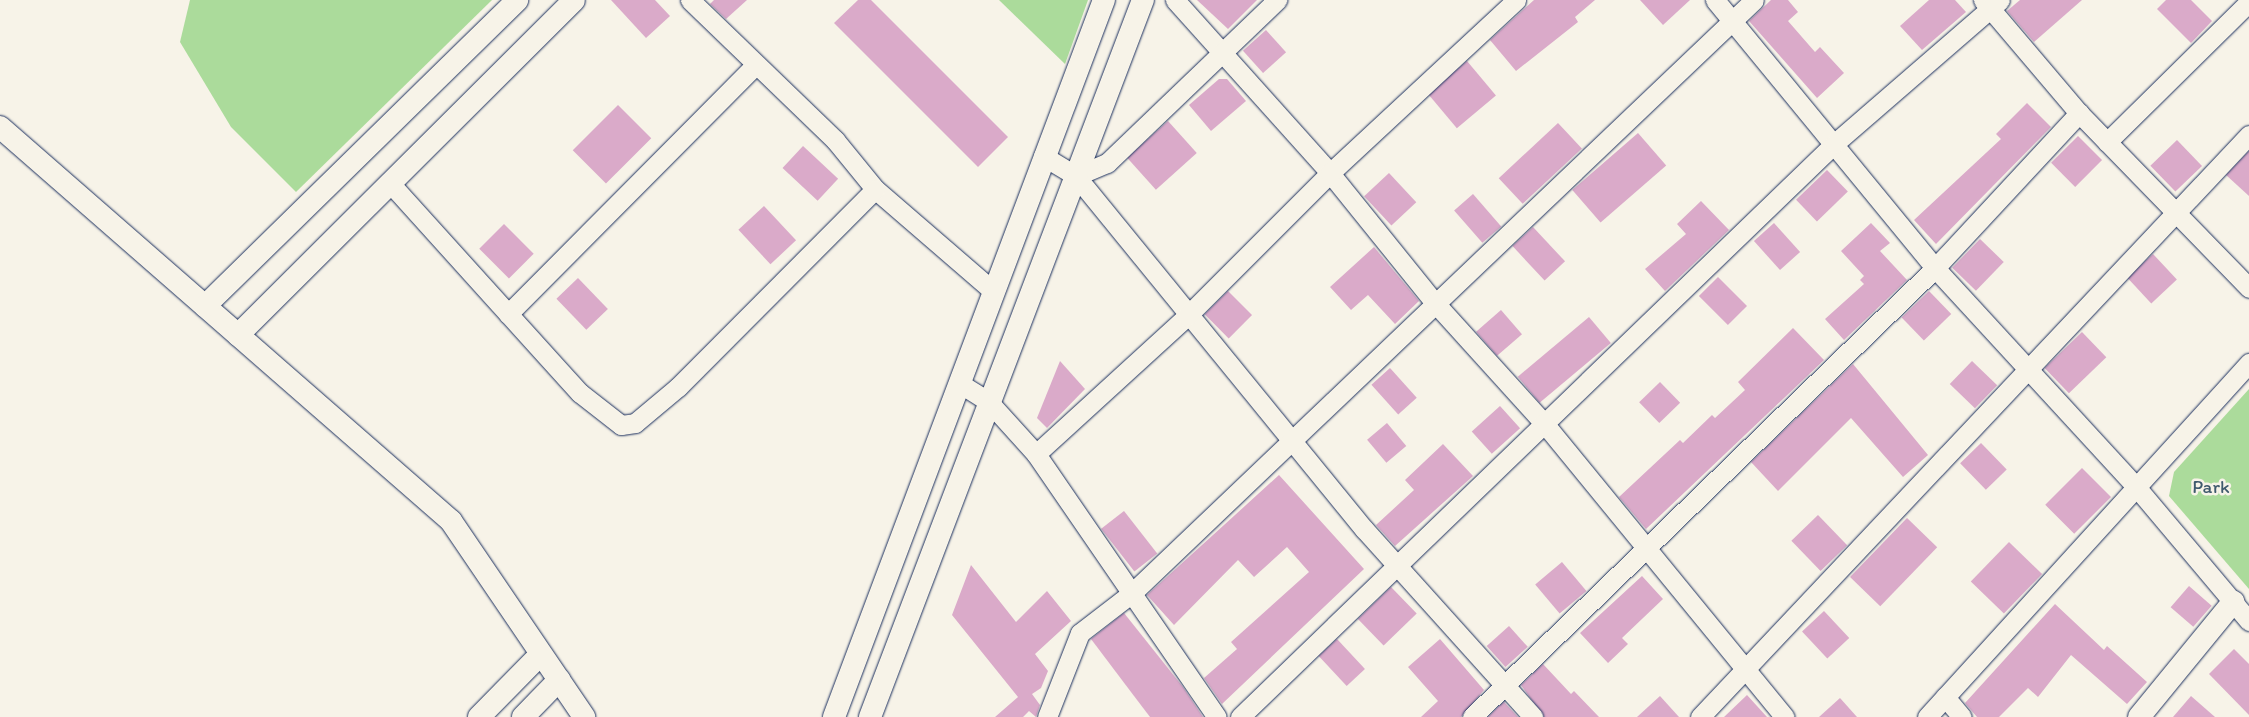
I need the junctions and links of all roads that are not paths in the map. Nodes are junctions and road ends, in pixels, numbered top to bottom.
1 (517, 0) edge
2 (574, 0) edge
3 (690, 0) edge
4 (1104, 0) edge
5 (1143, 0) edge
6 (1175, 0) edge
7 (1277, 0) edge
8 (1516, 0) edge
9 (1715, 0) edge
10 (1754, 0) edge
11 (2249, 2) edge
12 (1991, 3) edge
13 (1732, 21) junction
14 (1224, 51) junction
15 (755, 65) junction
16 (2079, 113) junction
17 (0, 127) edge
18 (2249, 135) edge
19 (2107, 142) junction
20 (1835, 143) junction
21 (1043, 156) junction
22 (1330, 173) junction
23 (1076, 176) junction
24 (390, 183) junction
25 (875, 189) junction
26 (2172, 212) junction
27 (1935, 268) junction
28 (2249, 288) edge
29 (993, 290) junction
30 (1435, 303) junction
31 (205, 306) junction
32 (508, 314) junction
33 (1187, 316) junction
34 (238, 335) junction
35 (2249, 363) edge
36 (2029, 373) junction
37 (959, 383) junction
38 (989, 402) junction
39 (1544, 423) junction
40 (1290, 438) junction
41 (1036, 454) junction
42 (2137, 488) junction
43 (1649, 549) junction
44 (1397, 565) junction
45 (1132, 593) junction
46 (2233, 602) junction
47 (2249, 621) edge
48 (541, 654) junction
49 (1745, 669) junction
50 (559, 680) junction
51 (1504, 685) junction
52 (1945, 697) junction
53 (2142, 716) edge
54 (479, 717) edge
55 (523, 717) edge
56 (584, 717) edge
57 (834, 717) edge
58 (870, 717) edge
59 (1046, 717) edge
60 (1217, 717) edge
61 (1240, 717) edge
62 (1472, 717) edge
63 (1532, 717) edge
64 (1700, 717) edge
65 (1786, 717) edge
66 (1927, 717) edge
67 (1962, 717) edge

1 - 31 street
2 - 24 street
3 - 15 street
4 - 21 street
5 - 23 street
6 - 14 street
7 - 14 street
8 - 22 street
9 - 13 street
10 - 13 street
11 - 19 street
12 - 16 street
12 - 20 street
13 - 20 street
13 - 30 street
14 - 22 street
14 - 23 street
15 - 25 street
15 - 32 street
16 - 19 street
16 - 27 street
17 - 31 street
18 - 26 street
19 - 26 street
20 - 27 street
20 - 39 street
21 - 23 street
21 - 29 street
22 - 30 street
22 - 33 street
23 - 33 street
23 - 38 street
24 - 32 street
24 - 34 street
25 - 29 street
25 - 32 street
26 - 28 street
26 - 36 street
27 - 36 street
27 - 43 street
29 - 37 street
30 - 39 street
30 - 40 street
31 - 34 street
33 - 40 street
33 - 41 street
34 - 48 street
35 - 42 street
36 - 42 street
36 - 49 street
37 - 38 street
37 - 57 street
38 - 41 street
38 - 58 street
39 - 43 street
39 - 44 street
40 - 44 street
40 - 45 street
41 - 45 street
42 - 46 street
42 - 52 street
43 - 49 street
43 - 51 street
44 - 51 street
44 - 61 street
45 - 59 street
45 - 60 street
46 - 47 street
46 - 53 street
48 - 50 street
48 - 54 street
49 - 64 street
49 - 65 street
50 - 55 street
50 - 56 street
51 - 62 street
51 - 63 street
52 - 66 street
52 - 67 street

